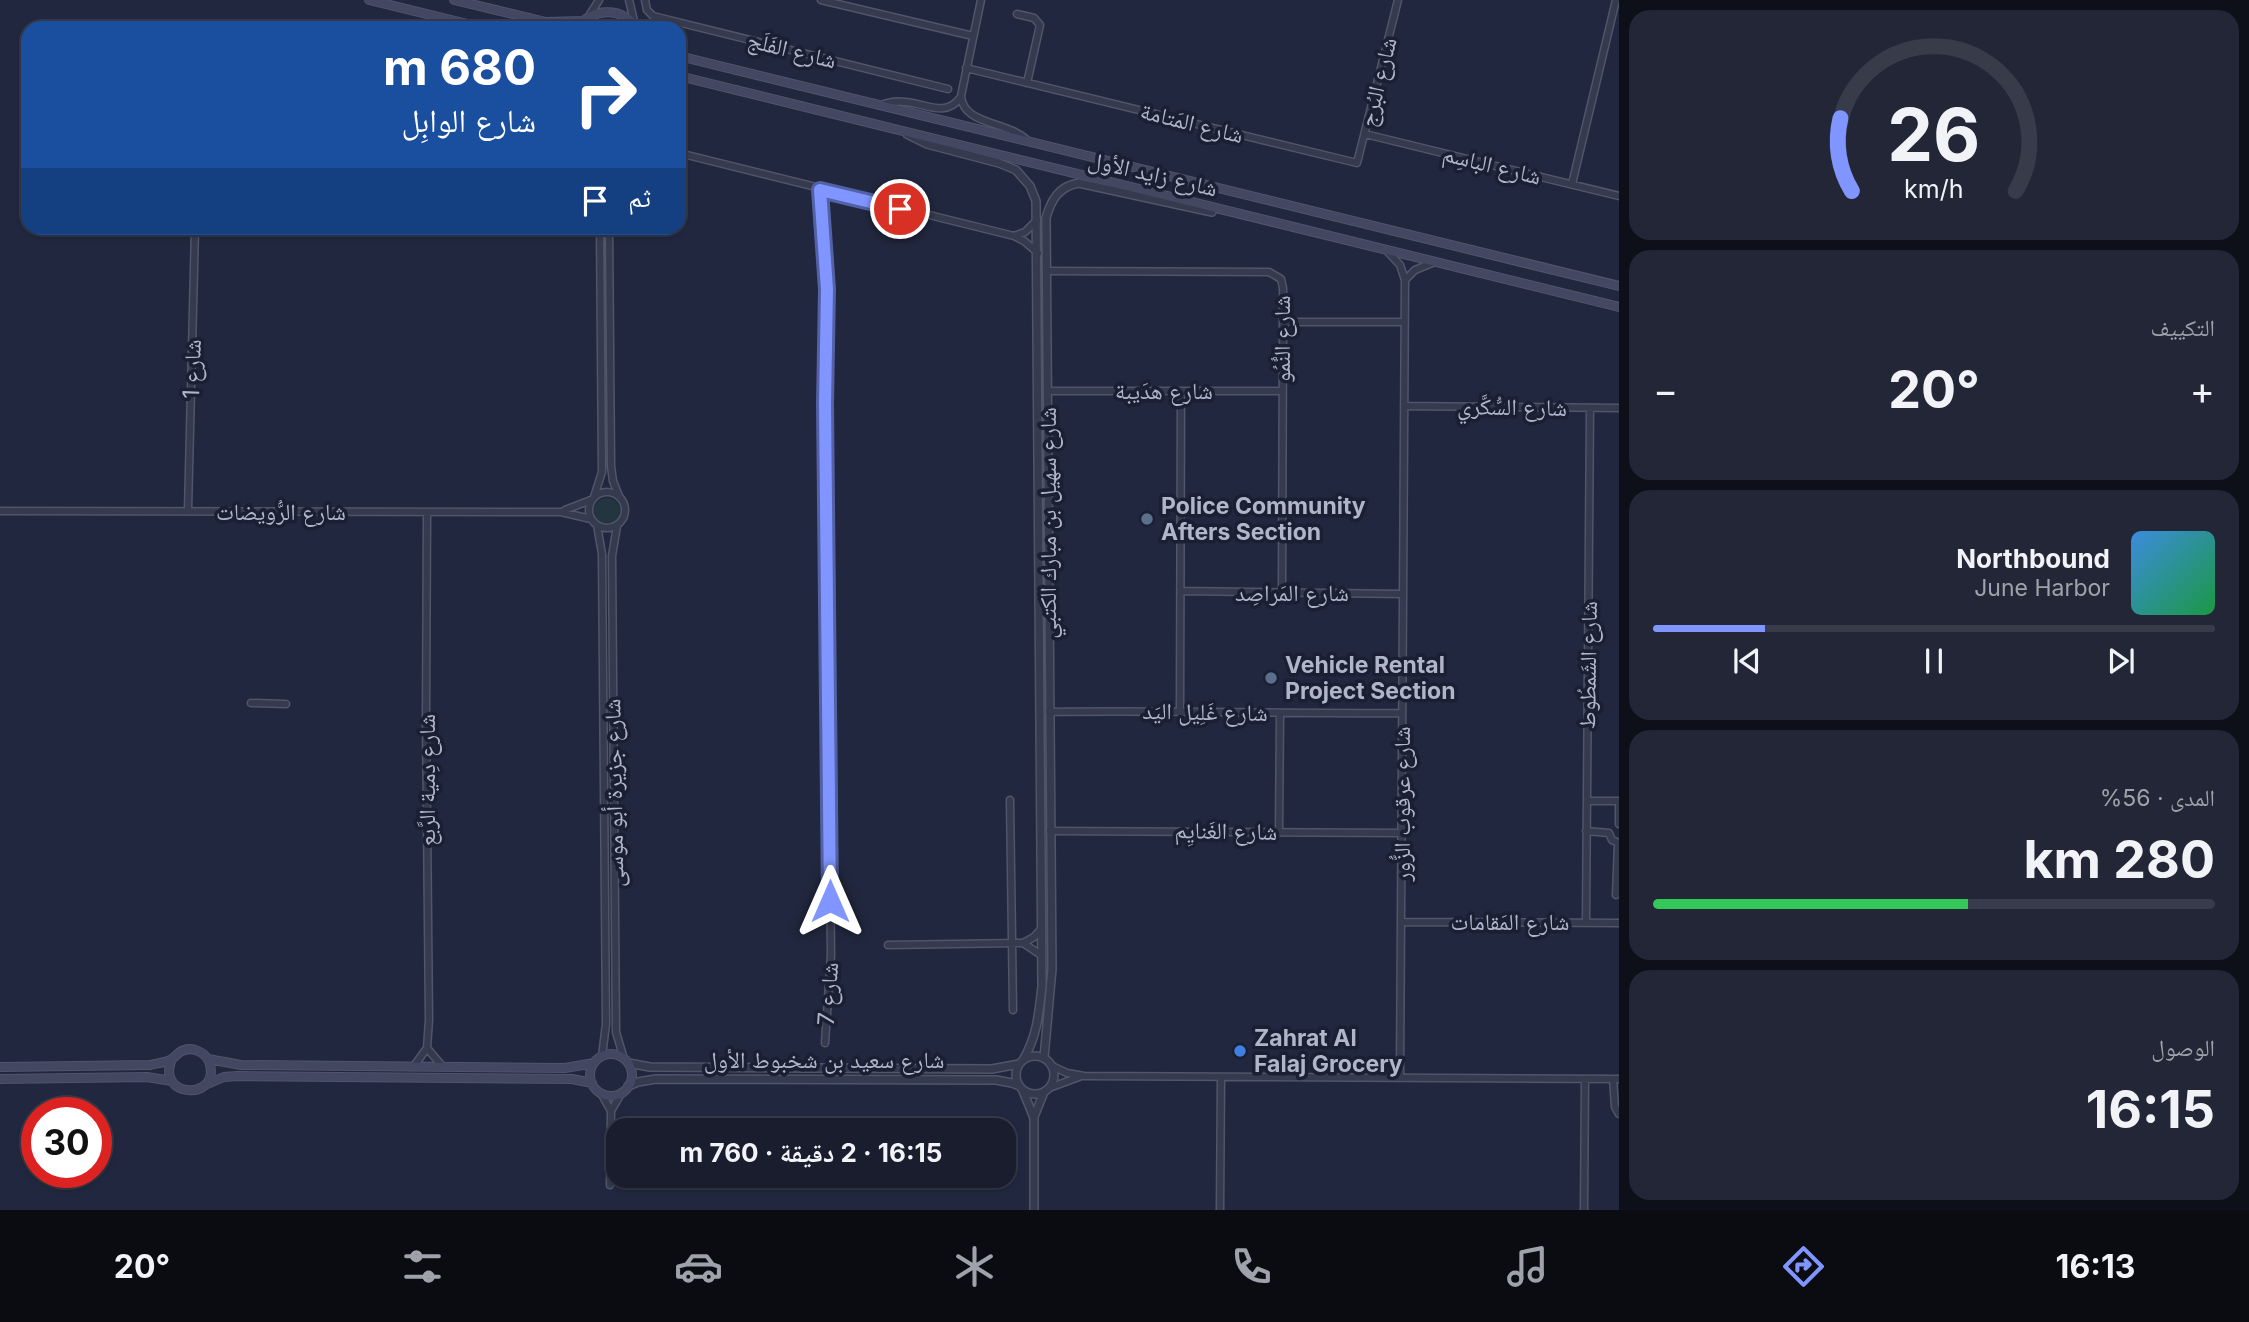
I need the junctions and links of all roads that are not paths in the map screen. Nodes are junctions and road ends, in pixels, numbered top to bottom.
1 (369, 0) edge
2 (454, 0) edge
3 (599, 0) edge
4 (629, 0) edge
5 (645, 0) edge
6 (821, 0) edge
7 (981, 0) edge
8 (1398, 0) edge
9 (1616, 0) edge
10 (1017, 14) dead end
11 (585, 19) junction
12 (455, 21) edge
13 (542, 21) edge
14 (559, 21) edge
15 (629, 21) edge
16 (634, 21) edge
17 (673, 21) edge
18 (686, 24) edge
19 (973, 36) junction
20 (686, 58) edge
21 (966, 68) junction
22 (686, 78) edge
23 (1027, 83) junction
24 (948, 89) dead end
25 (961, 96) junction
26 (881, 105) junction
27 (901, 130) junction
28 (1365, 134) junction
29 (1027, 141) junction
30 (686, 155) edge
31 (1357, 163) joint
32 (1572, 184) junction
33 (820, 190) junction
34 (1619, 196) edge
35 (1254, 217) junction
36 (1037, 220) junction
37 (195, 235) edge
38 (600, 235) edge
39 (610, 235) edge
40 (1014, 236) junction
41 (1383, 250) junction
42 (1038, 253) junction
43 (1434, 262) junction
44 (1046, 271) junction
45 (1405, 280) junction
46 (1619, 286) edge
47 (1619, 307) edge
48 (1283, 322) junction
49 (1404, 323) junction
50 (1047, 391) junction
51 (1181, 391) junction
52 (1282, 391) junction
53 (1404, 406) junction
54 (1590, 408) junction
55 (1619, 408) edge
56 (619, 496) junction
57 (594, 498) junction
58 (0, 511) edge
59 (188, 511) junction
60 (427, 512) junction
61 (561, 512) junction
62 (591, 519) junction
63 (597, 525) junction
64 (617, 526) junction
65 (1181, 592) junction
66 (1282, 594) junction
67 (1403, 594) junction
68 (251, 703) dead end
69 (286, 704) dead end
70 (1180, 710) junction
71 (1049, 712) junction
72 (1280, 713) junction
73 (1402, 713) junction
74 (1010, 800) dead end
75 (1587, 800) junction
76 (1619, 804) edge
77 (1618, 824) edge
78 (1050, 831) junction
79 (1586, 831) junction
80 (1279, 832) junction
81 (1402, 832) junction
82 (1609, 833) junction
83 (1619, 843) edge
84 (1616, 895) dead end
85 (1401, 922) junction
86 (1586, 922) junction
87 (1619, 923) edge
88 (1041, 928) junction
89 (1012, 943) junction
90 (1023, 943) junction
91 (888, 945) dead end
92 (1041, 955) junction
93 (1013, 1010) dead end
94 (825, 1043) dead end
95 (428, 1048) junction
96 (602, 1056) junction
97 (1044, 1058) junction
98 (172, 1059) junction
99 (208, 1059) junction
100 (626, 1061) junction
101 (594, 1062) junction
102 (1021, 1062) junction
103 (414, 1066) junction
104 (442, 1066) junction
105 (1052, 1066) junction
106 (0, 1067) edge
107 (1084, 1076) junction
108 (1221, 1077) junction
109 (1400, 1077) junction
110 (0, 1079) edge
111 (1585, 1079) junction
112 (1616, 1079) edge
113 (172, 1081) junction
114 (592, 1083) junction
115 (205, 1085) junction
116 (1021, 1088) junction
117 (625, 1089) junction
118 (1047, 1090) junction
119 (601, 1093) junction
120 (611, 1111) junction
121 (1619, 1114) edge
122 (611, 1118) edge
123 (1034, 1118) junction
124 (1034, 1210) edge
125 (1220, 1210) edge
126 (1584, 1210) edge

1 - 12 main road
2 - 13 main road
3 - 11 street
4 - 16 street
5 - 17 street, شارع الفَلَج
6 - 19 street
7 - 19 street
8 - 28 street, شارع البُرج
9 - 32 street
10 - 23 street
11 - 14 main road
11 - 15 main road
18 - 24 street, شارع الفَلَج
19 - 21 street
20 - 26 main road, شارع زايد الأول
21 - 23 street, شارع المَتامة
21 - 25 street
22 - 27 main road, شارع زايد الأول
23 - 31 street, شارع المَتامة
25 - 26 street
25 - 29 street
26 - 29 main road, شارع زايد الأول
27 - 35 main road, شارع زايد الأول
27 - 36 street, شارع سهيل بن مبارك الكتبي
28 - 31 street, شارع البُرج
28 - 32 street, شارع الباسِم
29 - 46 main road, شارع زايد الأول
30 - 33 street
32 - 34 street, شارع الباسِم
33 - 40 street
33 - 94 street, شارع 7
35 - 41 main road, شارع زايد الأول
35 - 44 street, شارع سهيل بن مبارك الكتبي
36 - 40 street
36 - 42 street, شارع سهيل بن مبارك الكتبي
37 - 59 street, شارع 1
38 - 57 street
39 - 56 street
40 - 42 street
41 - 43 main road, شارع زايد الأول
41 - 45 street
42 - 88 street, شارع سهيل بن مبارك الكتبي
43 - 45 street
43 - 47 main road, شارع زايد الأول
44 - 48 street, شارع النُّمُو
44 - 50 street, شارع سهيل بن مبارك الكتبي
45 - 49 street, شارع عرقوب الزُّور
48 - 49 street
48 - 52 street, شارع النُّمُو
49 - 53 street, شارع عرقوب الزُّور
50 - 51 street, شارع هدَيبة
50 - 71 street, شارع سهيل بن مبارك الكتبي
51 - 52 street, شارع هدَيبة
51 - 65 street
52 - 66 street, شارع النُّمُو
53 - 54 street, شارع السُّكَّري
53 - 67 street, شارع عرقوب الزُّور
54 - 55 street, شارع السُّكَّري
54 - 75 street, شارع الشَمطُوط
56 - 57 street
56 - 64 street
57 - 61 street, شارع الرُّويضات
57 - 62 street
58 - 59 street, شارع الرُّويضات
59 - 60 street, شارع الرُّويضات
60 - 61 street, شارع الرُّويضات
60 - 95 street, شارع دِمية الرَّبع
61 - 62 street, شارع الرُّويضات
62 - 63 street
63 - 64 street
63 - 96 street, شارع جزيرة أبو موسى
64 - 100 street, شارع جزيرة أبو موسى
65 - 66 street, شارع المَراصِد
65 - 70 street
66 - 67 street, شارع المَراصِد
67 - 73 street, شارع عرقوب الزُّور
68 - 69 street
70 - 71 street, شارع غَلِيل اليَد
70 - 72 street, شارع غَلِيل اليَد
71 - 78 street, شارع سهيل بن مبارك الكتبي
72 - 73 street, شارع غَلِيل اليَد
72 - 80 street
73 - 81 street, شارع عرقوب الزُّور
74 - 89 street
75 - 76 street
75 - 79 street, شارع الشَمطُوط
76 - 77 street
77 - 82 street
78 - 80 street, شارع الغَنايِم
78 - 97 street, شارع سهيل بن مبارك الكتبي
79 - 82 street
79 - 86 street, شارع الشَمطُوط
80 - 81 street, شارع الغَنايِم
81 - 85 street, شارع عرقوب الزُّور
82 - 83 street
83 - 84 street
85 - 86 street, شارع المَقامات
85 - 109 street, شارع عرقوب الزُّور
86 - 87 street, شارع المَقامات
88 - 90 street
88 - 92 street, شارع سهيل بن مبارك الكتبي
89 - 90 street
89 - 91 street
89 - 93 street
90 - 92 street
92 - 102 street, شارع سهيل بن مبارك الكتبي
95 - 103 street
95 - 104 street
96 - 100 main road
96 - 101 main road
97 - 102 street
97 - 105 street
98 - 99 main road
98 - 106 main road
98 - 113 main road
99 - 103 main road
99 - 115 main road
100 - 102 street, شارع سعيد بن شخبوط الأول
100 - 117 main road
101 - 104 main road
101 - 114 main road
102 - 116 street
103 - 104 main road
105 - 107 street
105 - 118 street
107 - 108 street
107 - 118 street
108 - 109 street
108 - 125 street
109 - 111 street
110 - 113 main road
111 - 112 street
111 - 126 street
112 - 121 street
113 - 115 main road
114 - 115 main road
114 - 119 main road
116 - 117 street, شارع سعيد بن شخبوط الأول
116 - 118 street
116 - 123 street
117 - 119 main road
117 - 120 street
118 - 123 street
119 - 120 street
120 - 122 street
123 - 124 street

